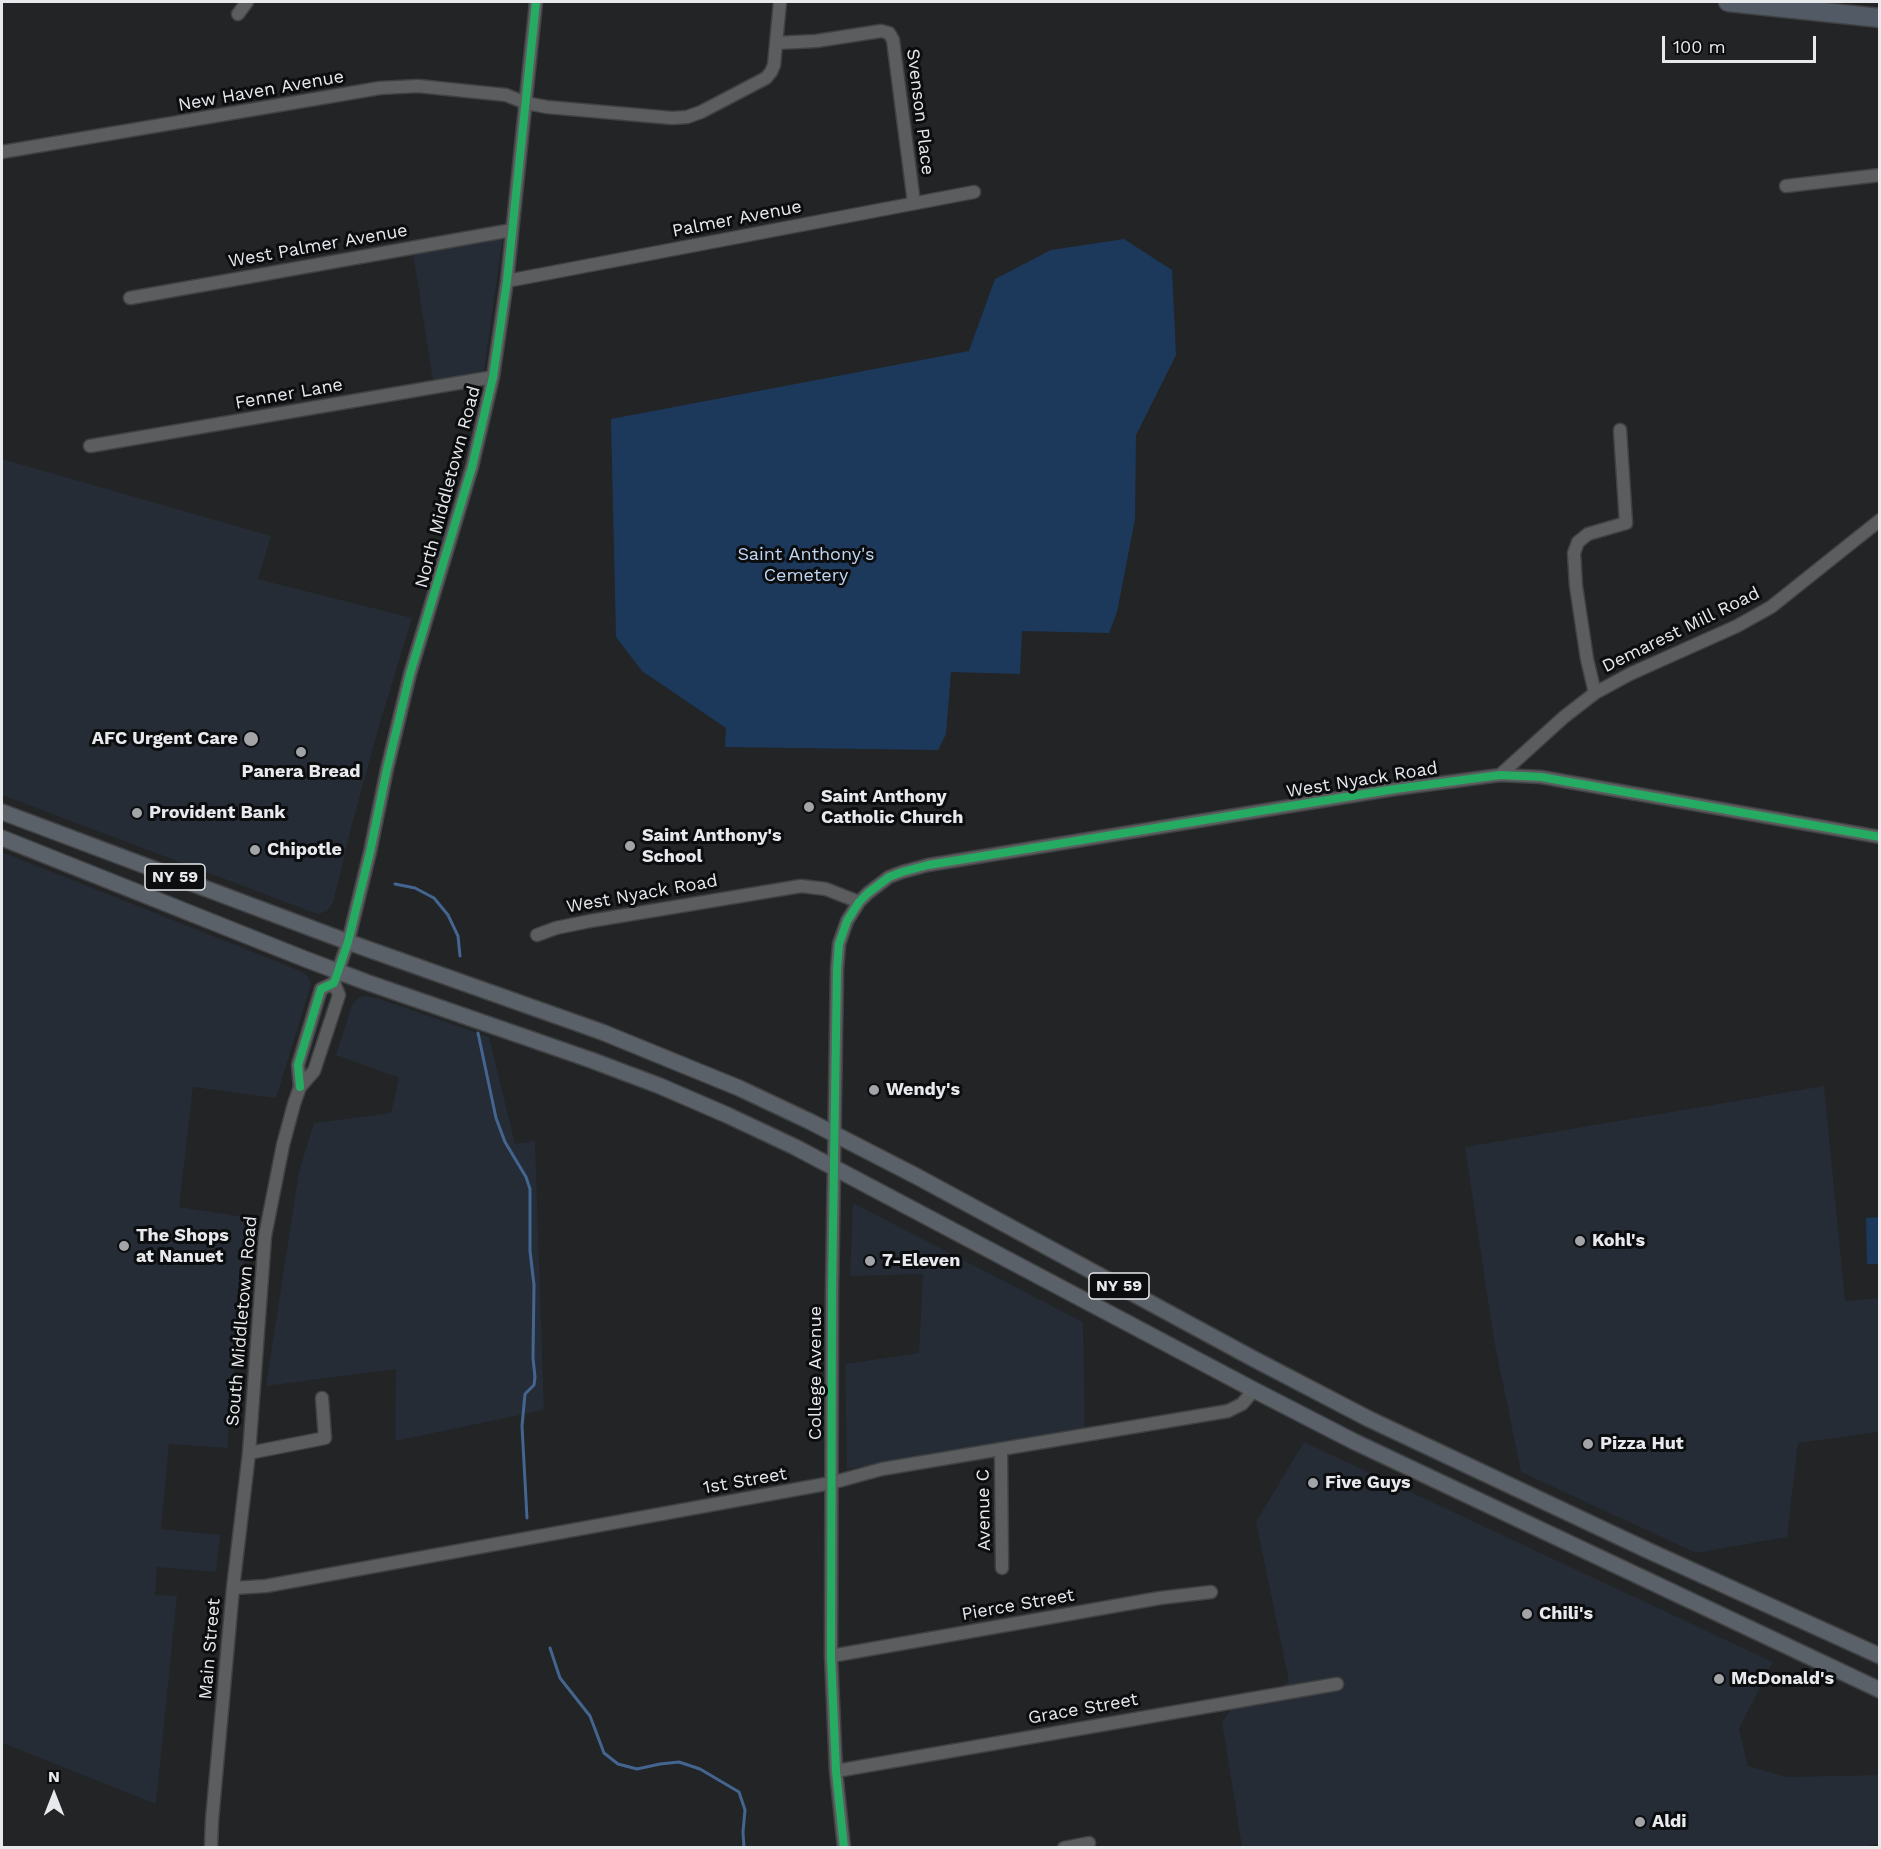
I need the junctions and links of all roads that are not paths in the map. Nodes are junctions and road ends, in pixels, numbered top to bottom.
1 (247, 2) edge
2 (536, 2) edge
3 (780, 2) edge
4 (1728, 2) edge
5 (238, 14) dead end
6 (1880, 18) edge
7 (776, 43) junction
8 (526, 103) junction
9 (2, 152) edge
10 (1880, 175) edge
11 (1786, 186) dead end
12 (974, 192) dead end
13 (914, 203) junction
14 (512, 230) junction
15 (507, 281) junction
16 (130, 298) dead end
17 (493, 377) junction
18 (1620, 430) dead end
19 (90, 446) dead end
20 (1880, 520) edge
21 (1595, 693) junction
22 (1500, 775) junction
23 (2, 812) edge
24 (1880, 837) edge
25 (2, 838) edge
26 (859, 902) junction
27 (537, 935) dead end
28 (348, 942) junction
29 (336, 977) junction
30 (300, 1087) junction
31 (834, 1134) junction
32 (834, 1167) junction
33 (1254, 1390) junction
34 (322, 1398) dead end
35 (1001, 1451) junction
36 (249, 1454) junction
37 (831, 1483) junction
38 (1002, 1568) dead end
39 (233, 1588) junction
40 (1211, 1592) dead end
41 (831, 1656) junction
42 (1880, 1656) edge
43 (1337, 1684) dead end
44 (1880, 1690) edge
45 (836, 1771) junction
46 (1089, 1843) dead end
47 (211, 1848) edge
48 (844, 1848) edge
49 (1064, 1848) edge

1 - 5 street
2 - 8 street, North Middletown Road
3 - 7 street, New Haven Avenue
4 - 6 highway
7 - 8 street, New Haven Avenue
7 - 13 street, Svenson Place
8 - 9 street, New Haven Avenue
8 - 14 street, North Middletown Road
10 - 11 street
12 - 13 street, Palmer Avenue
13 - 15 street, Palmer Avenue
14 - 15 street, North Middletown Road
14 - 16 street, West Palmer Avenue
15 - 17 street, North Middletown Road
17 - 19 street, Fenner Lane
17 - 28 street, North Middletown Road
18 - 21 street
20 - 21 street, Demarest Mill Road
21 - 22 street, Demarest Mill Road
22 - 24 street, West Nyack Road
22 - 26 street, West Nyack Road
23 - 28 main road, NY 59
25 - 29 main road, NY 59
26 - 27 street, West Nyack Road
26 - 31 street, College Avenue
28 - 29 street, North Middletown Road
28 - 31 main road, NY 59
29 - 30 street, South Middletown Road
29 - 30 street, South Middletown Road
29 - 32 main road, NY 59
30 - 36 street, South Middletown Road
31 - 32 street, College Avenue
31 - 42 main road, NY 59
32 - 33 main road, NY 59
32 - 37 street, College Avenue
33 - 35 street, 1st Street
33 - 44 main road, NY 59
34 - 36 street
35 - 37 street, 1st Street
35 - 38 street, Avenue C
36 - 39 street, Main Street
37 - 39 street, 1st Street
37 - 41 street, College Avenue
39 - 47 street, Main Street
40 - 41 street, Pierce Street
41 - 45 street, College Avenue
43 - 45 street, Grace Street
45 - 48 street, College Avenue
46 - 49 street

